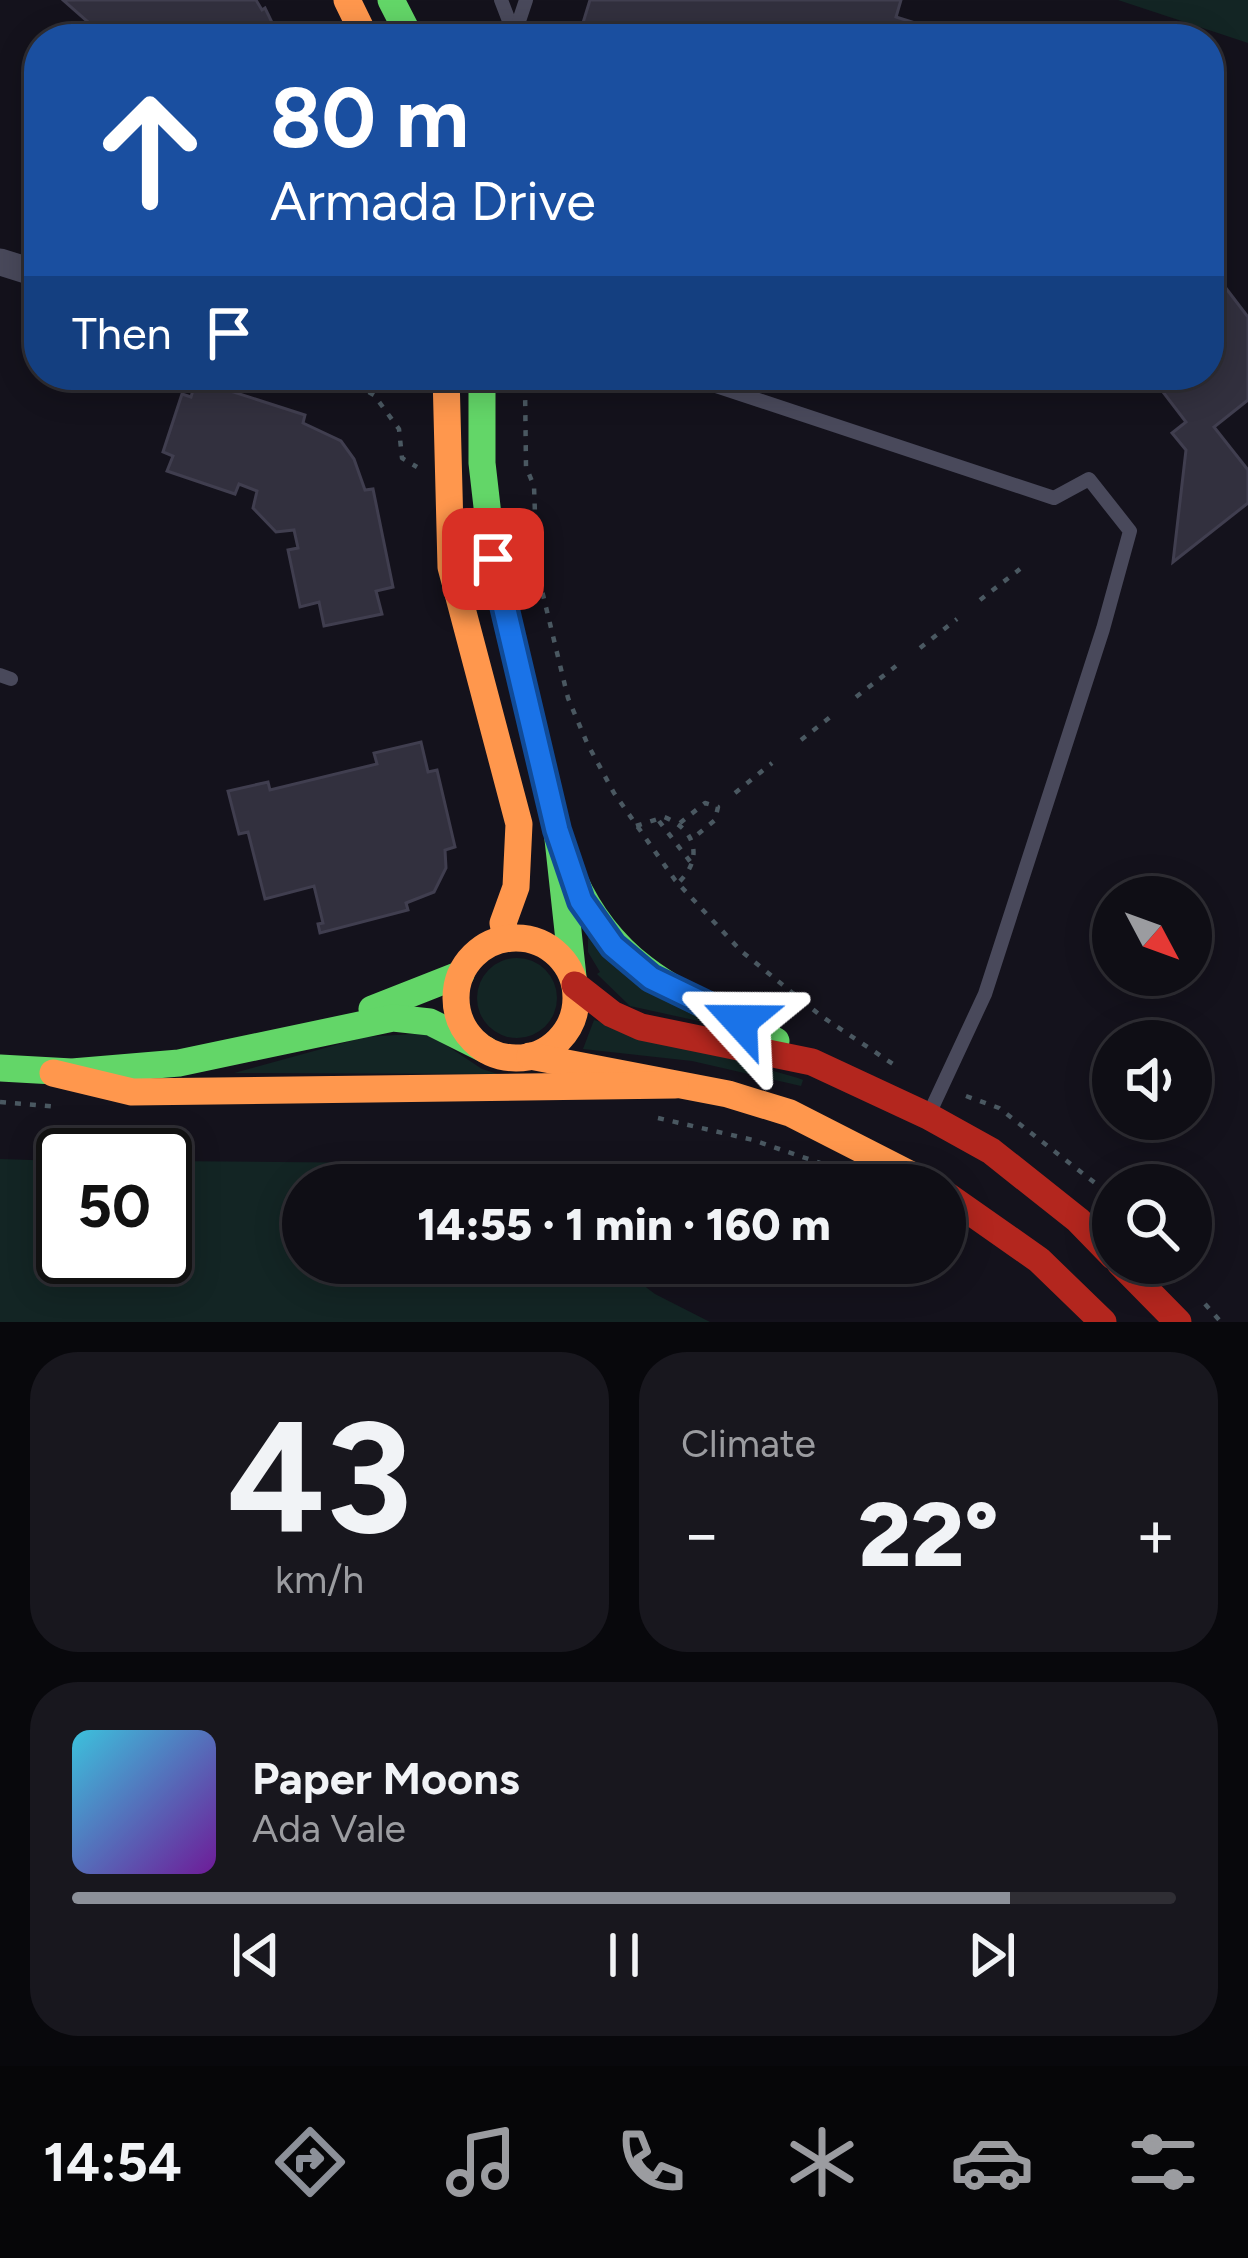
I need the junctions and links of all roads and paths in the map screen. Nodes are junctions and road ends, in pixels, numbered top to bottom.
1 (365, 390) edge
2 (446, 390) edge
3 (482, 390) edge
4 (525, 390) edge
5 (728, 390) edge
6 (417, 467) dead end
7 (1020, 569) dead end
8 (980, 600) dead end
9 (956, 619) dead end
10 (920, 648) dead end
11 (896, 666) dead end
12 (856, 697) dead end
13 (834, 714) dead end
14 (801, 740) dead end
15 (772, 764) dead end
16 (735, 793) dead end
17 (657, 818) junction
18 (680, 823) junction
19 (636, 826) junction
20 (557, 830) junction
21 (692, 839) junction
22 (692, 864) junction
23 (677, 883) junction
24 (506, 938) junction
25 (461, 974) junction
26 (574, 981) junction
27 (355, 1021) junction
28 (486, 1050) junction
29 (530, 1056) junction
30 (812, 1062) junction
31 (0, 1068) edge
32 (52, 1073) junction
33 (898, 1074) dead end
34 (675, 1084) junction
35 (966, 1096) dead end
36 (928, 1117) junction
37 (890, 1164) edge
38 (1092, 1181) edge
39 (966, 1208) edge
40 (1092, 1234) edge
41 (1141, 1284) edge
42 (1103, 1322) edge
43 (1178, 1322) edge

1 - 6 path
2 - 24 main road
3 - 20 main road
4 - 19 path
5 - 36 lane
7 - 8 path
9 - 10 path
11 - 12 path
13 - 14 path
15 - 16 path
17 - 18 path
17 - 19 path
17 - 22 path
18 - 21 path
18 - 21 path
19 - 23 path
20 - 26 main road
20 - 30 main road
21 - 22 path
22 - 23 path
23 - 33 path
24 - 25 main road
24 - 26 main road
25 - 27 main road
25 - 28 main road
26 - 29 main road
26 - 30 main road
27 - 28 main road
27 - 32 main road
28 - 29 main road
29 - 34 main road
30 - 36 main road
31 - 32 main road
32 - 34 main road
34 - 37 main road
35 - 38 path
36 - 40 main road
39 - 42 main road
41 - 43 main road

